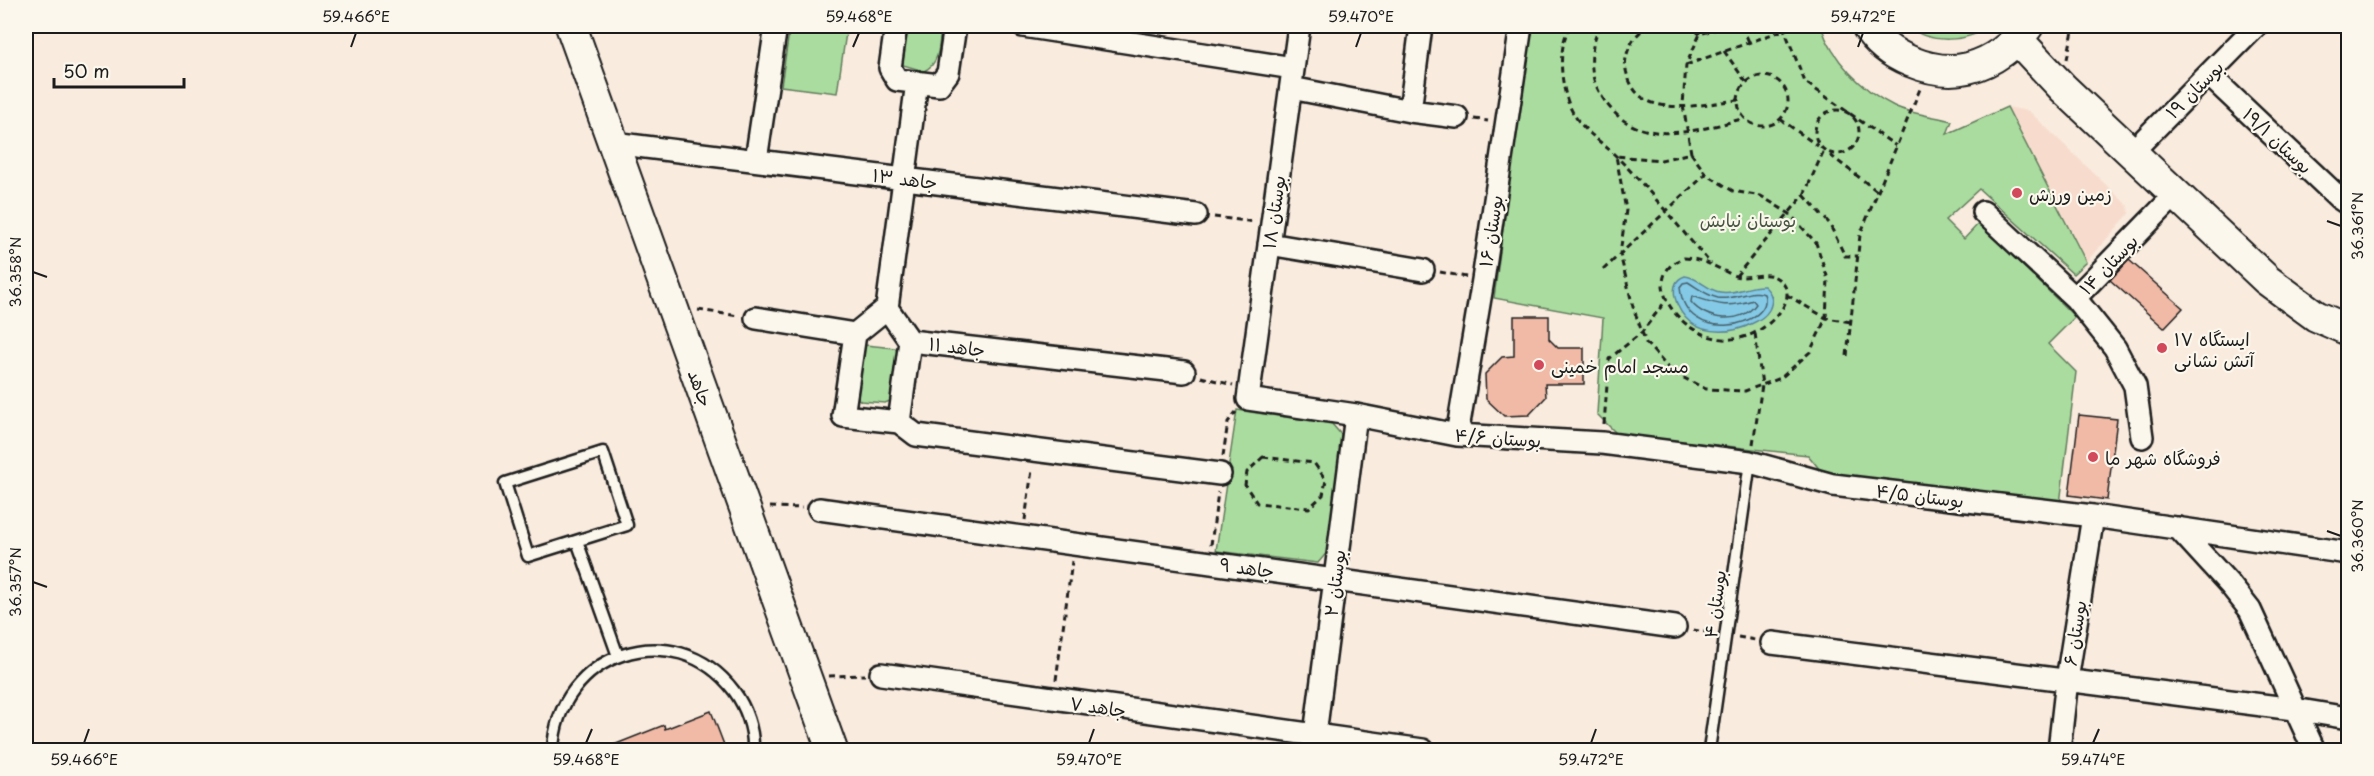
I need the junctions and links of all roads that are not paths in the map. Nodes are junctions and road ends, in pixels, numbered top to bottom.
1 (571, 26) edge
2 (776, 26) edge
3 (896, 26) edge
4 (955, 26) edge
5 (1023, 26) edge
6 (1299, 26) edge
7 (1421, 26) edge
8 (1521, 26) edge
9 (1867, 26) edge
10 (2256, 26) edge
11 (2023, 32) edge
12 (2209, 75) junction
13 (1292, 78) junction
14 (917, 82) junction
15 (1410, 111) junction
16 (1457, 117) road end
17 (613, 143) junction
18 (2132, 152) junction
19 (756, 160) junction
20 (904, 178) junction
21 (2176, 194) junction
22 (2349, 204) edge
23 (1983, 212) dead end
24 (1196, 214) road end
25 (1270, 234) junction
26 (1424, 270) road end
27 (2075, 298) junction
28 (887, 308) junction
29 (756, 318) road end
30 (2349, 330) edge
31 (855, 334) junction
32 (910, 341) junction
33 (1184, 372) road end
34 (1249, 394) joint
35 (1356, 415) junction
36 (899, 422) junction
37 (1457, 435) junction
38 (2142, 437) dead end
39 (1750, 462) junction
40 (1220, 474) dead end
41 (819, 509) road end
42 (2093, 516) junction
43 (2178, 528) junction
44 (577, 541) junction
45 (2349, 553) edge
46 (1335, 580) junction
47 (1674, 627) dead end
48 (1772, 643) dead end
49 (618, 656) junction
50 (881, 674) road end
51 (2067, 680) junction
52 (2294, 709) junction
53 (2349, 718) edge
54 (1314, 743) edge
55 (754, 748) edge
56 (554, 750) edge
57 (832, 750) edge
58 (1423, 750) edge
59 (1709, 750) edge
60 (2059, 750) edge
61 (2314, 750) edge

1 - 17 main road, جاهد
2 - 19 street
3 - 14 street
4 - 14 street
5 - 13 street
6 - 13 street, بوستان ۱۸
7 - 15 street
8 - 37 street, بوستان ۱۶
9 - 11 main road
10 - 12 street, بوستان ۱۹
11 - 18 main road
12 - 18 street, بوستان ۱۹
12 - 22 street, بوستان ۱۹/۱
13 - 15 street
13 - 25 street, بوستان ۱۸
14 - 20 street
15 - 16 street
17 - 19 street, جاهد ۱۳
17 - 57 main road, جاهد
18 - 21 main road
19 - 20 street, جاهد ۱۳
20 - 24 street, جاهد ۱۳
20 - 28 street
21 - 27 street, بوستان ۱۴
21 - 30 main road
23 - 27 street
25 - 26 street
25 - 34 street, بوستان ۱۸
27 - 38 street, بوستان ۱۴
28 - 31 street
28 - 32 street, جاهد ۱۱
29 - 31 street
31 - 36 street
32 - 33 street, جاهد ۱۱
32 - 36 street
34 - 35 street, بوستان ۴/۶
35 - 37 street, بوستان ۴/۶
35 - 46 street, بوستان ۲
36 - 40 street
37 - 39 street, بوستان ۴/۶
39 - 42 street, بوستان ۴/۵
39 - 59 lane, بوستان ۴
41 - 46 street, جاهد ۹
42 - 43 street, بوستان ۴/۵
42 - 51 street, بوستان ۶
43 - 45 street, بوستان ۴/۵
43 - 52 street
44 - 44 lane
44 - 49 lane
46 - 47 street, جاهد ۹
46 - 54 street, بوستان ۲
48 - 51 street
49 - 55 lane
49 - 56 lane
50 - 54 street, جاهد ۷
51 - 52 street
51 - 60 street, بوستان ۶
52 - 53 street
52 - 61 street
54 - 58 street, جاهد ۷

